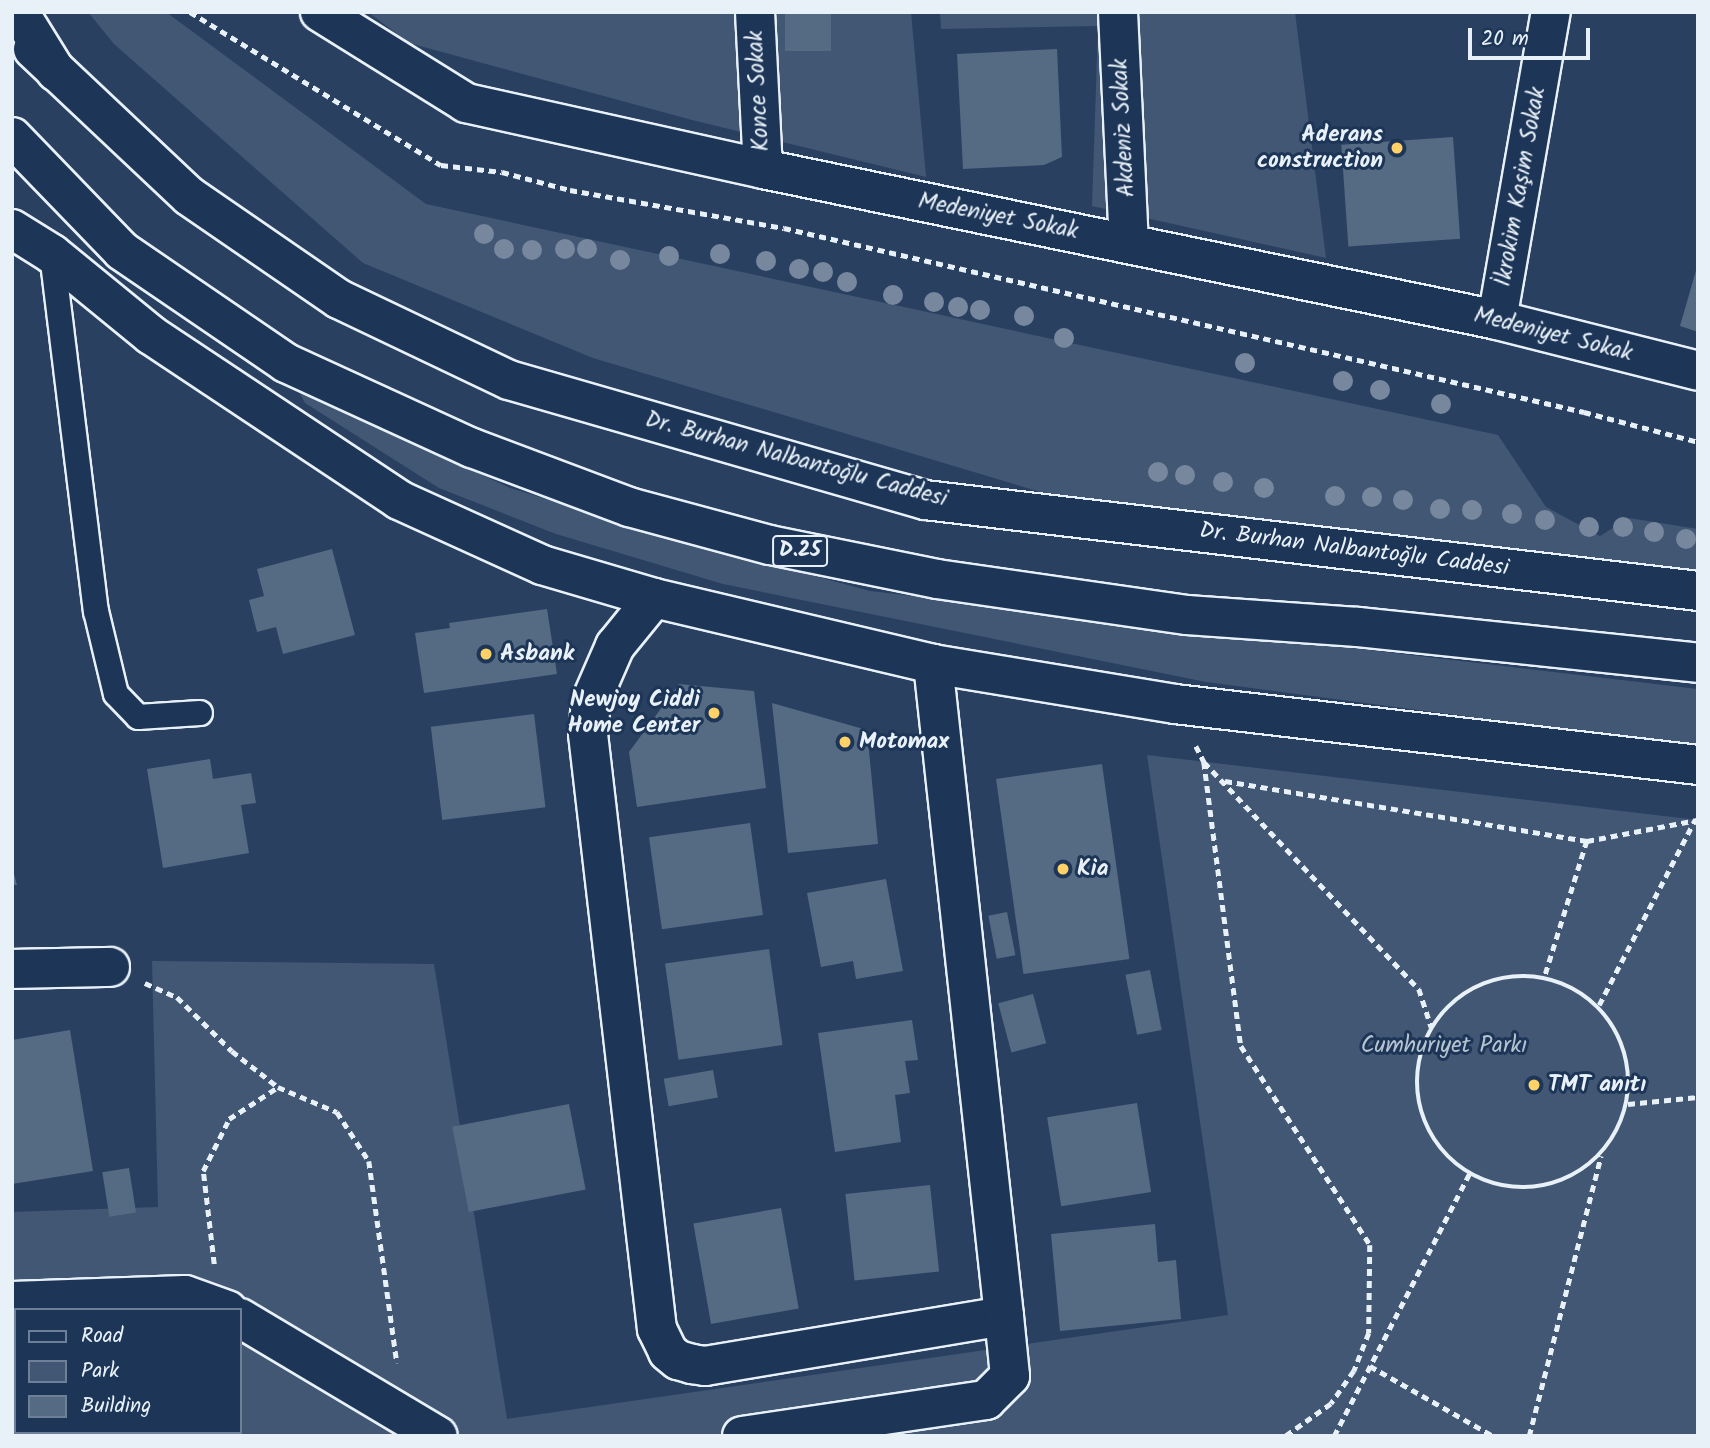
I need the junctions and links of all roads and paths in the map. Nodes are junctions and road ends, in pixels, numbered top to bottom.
1 (19, 12) edge
2 (190, 12) edge
3 (755, 12) edge
4 (1118, 12) edge
5 (1551, 12) edge
6 (333, 16) edge
7 (12, 27) edge
8 (56, 72) junction
9 (12, 137) edge
10 (763, 169) junction
11 (12, 229) edge
12 (1129, 244) junction
13 (52, 254) junction
14 (1497, 320) junction
15 (1698, 371) edge
16 (1698, 442) edge
17 (1698, 591) edge
18 (654, 598) junction
19 (1698, 663) edge
20 (933, 664) junction
21 (1175, 704) junction
22 (200, 713) dead end
23 (1204, 761) junction
24 (1698, 765) edge
25 (1225, 781) junction
26 (1696, 820) edge
27 (1587, 841) junction
28 (110, 967) joint
29 (12, 969) edge
30 (1545, 976) junction
31 (1599, 1005) junction
32 (1431, 1027) junction
33 (278, 1087) junction
34 (1698, 1097) edge
35 (1628, 1104) junction
36 (1601, 1155) junction
37 (1469, 1174) junction
38 (12, 1301) edge
39 (220, 1308) edge
40 (227, 1308) edge
41 (1004, 1316) junction
42 (242, 1319) edge
43 (1370, 1366) junction
44 (405, 1416) junction
45 (438, 1436) edge
46 (742, 1436) edge
47 (1286, 1436) edge
48 (1334, 1436) edge
49 (1493, 1436) edge
50 (1529, 1436) edge

1 - 8 main road
2 - 16 path
3 - 10 main road, Konce Sokak
4 - 12 main road, Akdeniz Sokak
5 - 14 main road, İkrokim Kaşim Sokak
6 - 10 main road, Medeniyet Sokak
7 - 8 main road, Dr. Burhan Nalbantoğlu Caddesi
8 - 17 main road, Dr. Burhan Nalbantoğlu Caddesi
9 - 19 main road, D.25
10 - 12 main road, Medeniyet Sokak
11 - 13 main road
12 - 14 main road, Medeniyet Sokak
13 - 18 main road
13 - 22 lane
14 - 15 main road, Medeniyet Sokak
18 - 20 main road
18 - 41 main road
20 - 21 main road
20 - 41 main road
21 - 23 path
21 - 24 main road
23 - 25 path
23 - 47 path
25 - 27 path
25 - 32 path
26 - 27 path
26 - 31 path
27 - 30 path
28 - 29 main road
28 - 33 path
30 - 31 path
30 - 32 path
31 - 35 path
32 - 37 path
33 - 40 path
33 - 44 path
34 - 35 path
35 - 36 path
36 - 37 path
36 - 50 path
37 - 43 path
38 - 39 main road
41 - 46 main road
42 - 44 main road
43 - 48 path
43 - 49 path
44 - 45 main road

